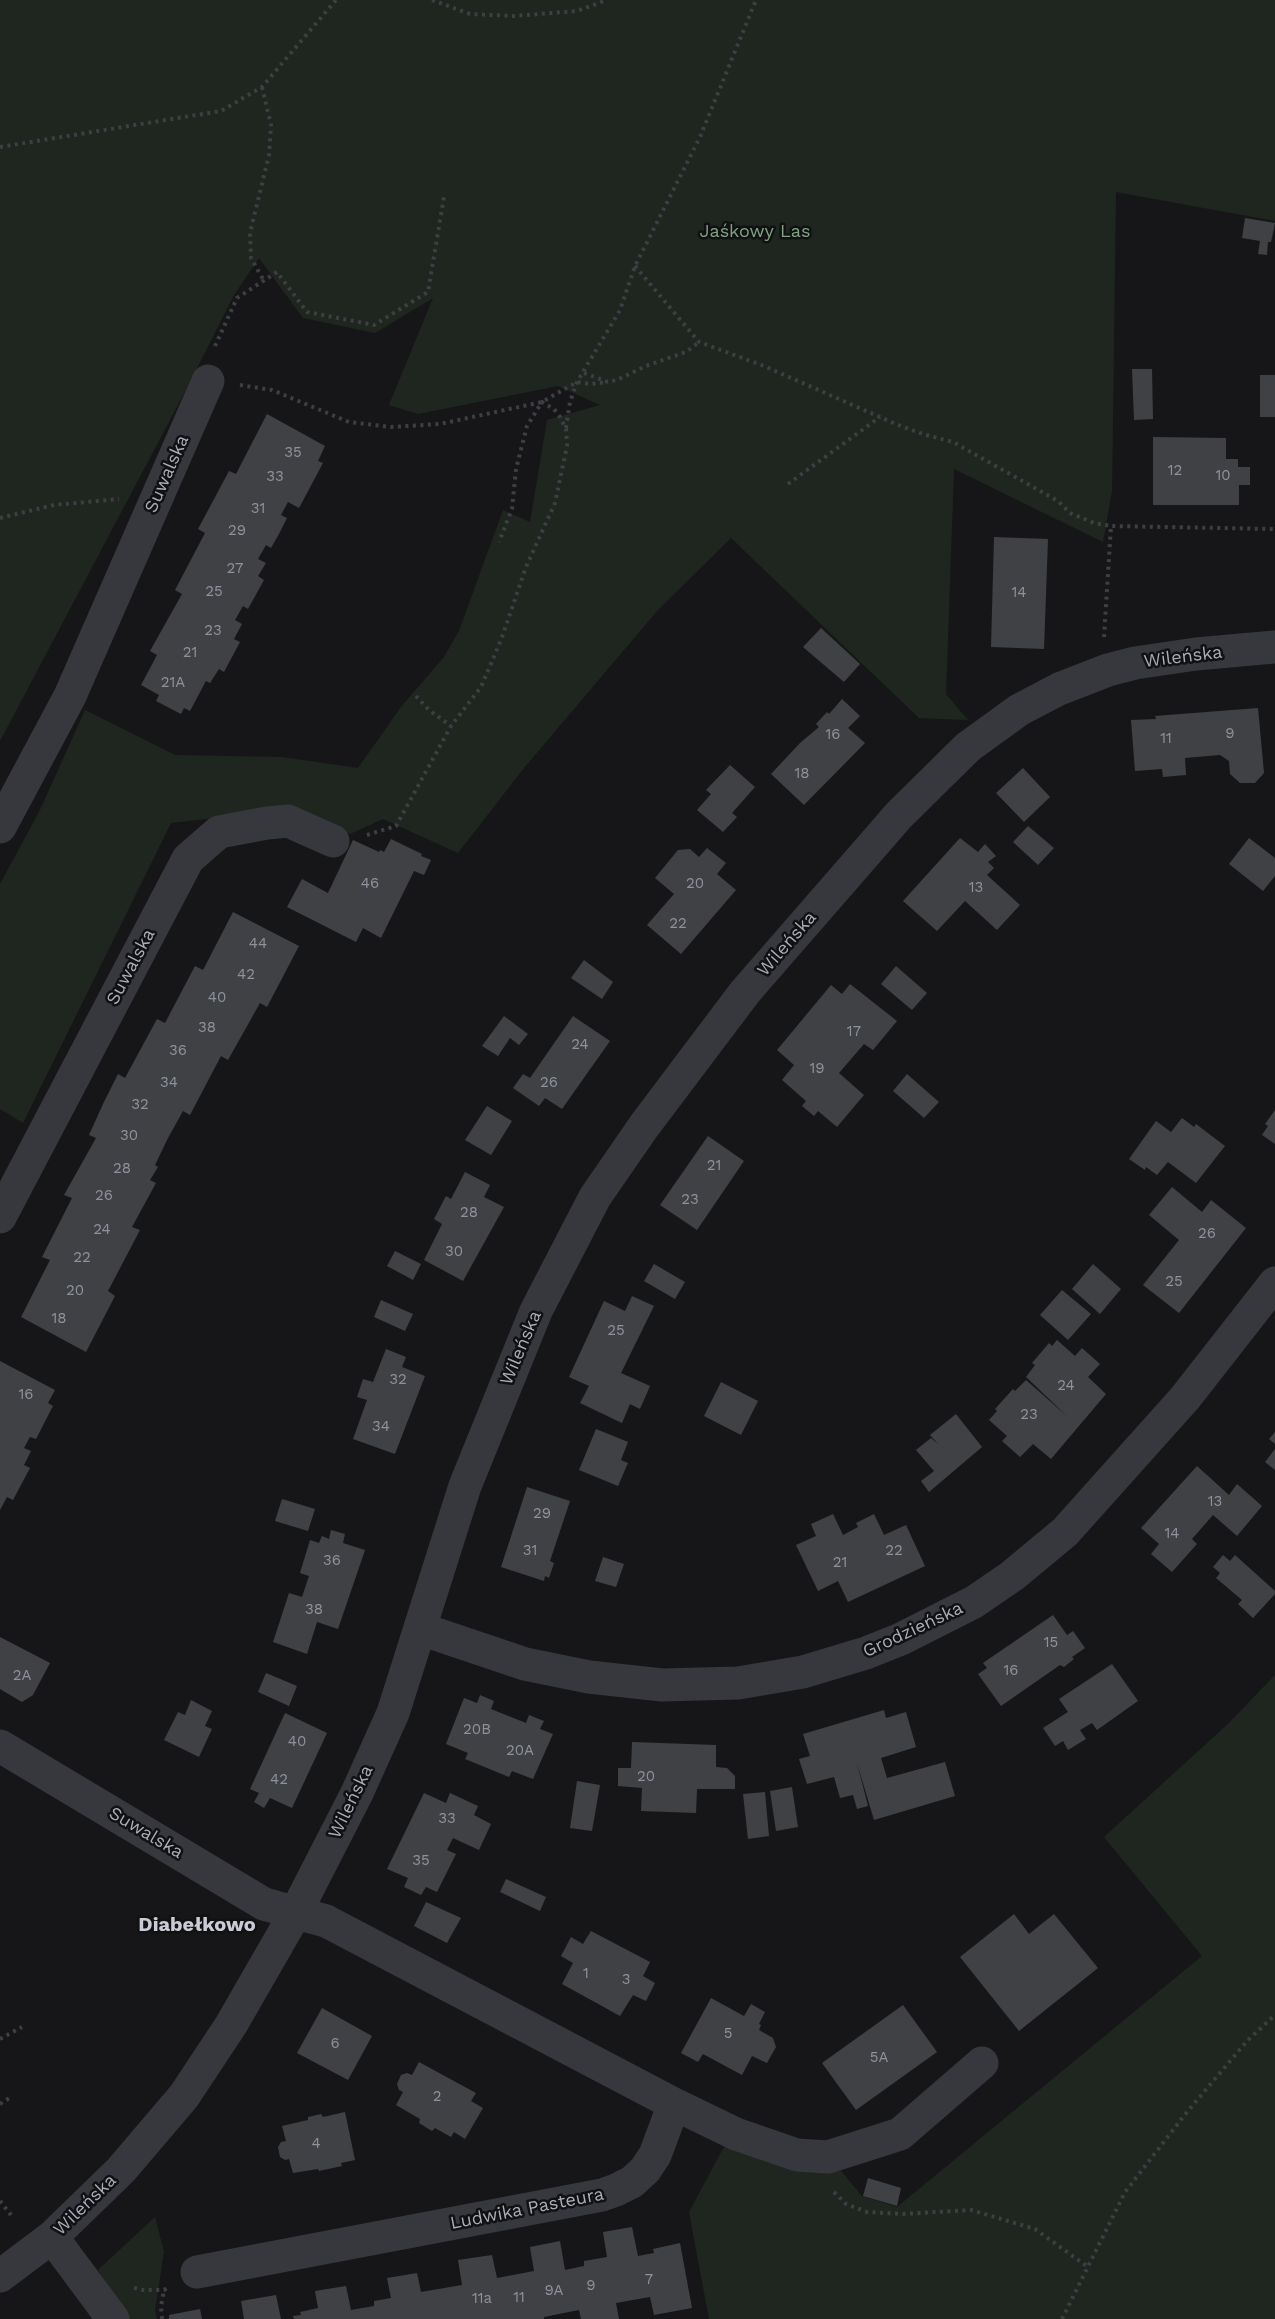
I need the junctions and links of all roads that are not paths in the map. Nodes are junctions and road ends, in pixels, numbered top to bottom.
1 (211, 365) road end
2 (1275, 647) edge
3 (0, 827) edge
4 (333, 841) road end
5 (0, 1217) edge
6 (1275, 1283) edge
7 (421, 1629) junction
8 (0, 1746) edge
9 (296, 1912) junction
10 (982, 2063) dead end
11 (674, 2104) junction
12 (52, 2237) junction
13 (197, 2272) road end
14 (0, 2276) edge
15 (113, 2319) edge

1 - 3 street, Suwalska
2 - 7 street, Wileńska
4 - 5 street, Suwalska
6 - 7 street, Grodzieńska
7 - 9 street, Wileńska
8 - 9 street, Suwalska
9 - 11 street
9 - 12 street, Wileńska
10 - 11 street
11 - 13 street, Ludwika Pasteura
12 - 14 street, Wileńska
12 - 15 street

